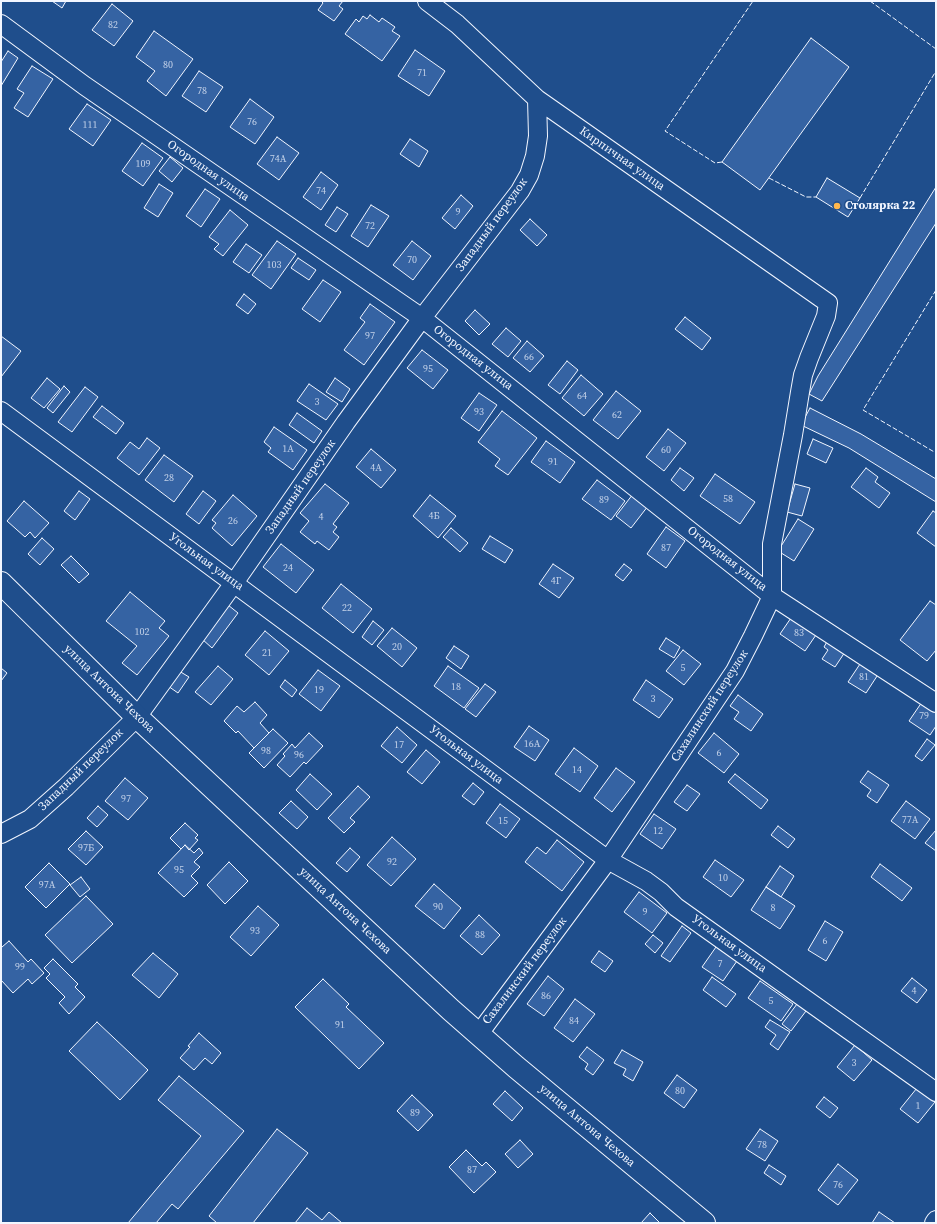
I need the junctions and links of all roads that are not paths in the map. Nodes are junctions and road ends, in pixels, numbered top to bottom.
1 (427, 1) edge
2 (1, 24) edge
3 (537, 99) junction
4 (828, 303) joint
5 (422, 318) junction
6 (1, 411) edge
7 (1, 583) edge
8 (234, 583) junction
9 (772, 596) junction
10 (936, 703) edge
11 (137, 717) junction
12 (1, 834) edge
13 (608, 860) junction
14 (478, 1035) junction
15 (936, 1092) edge
16 (936, 1220) edge
17 (704, 1223) edge
18 (934, 1223) edge

1 - 3 street, Кирпичная улица
2 - 5 street, Огородная улица
3 - 4 street, Кирпичная улица
3 - 5 street, Западный переулок
4 - 9 street, Сахалинский переулок
5 - 8 street, Западный переулок
5 - 9 street, Огородная улица
6 - 8 street, Угольная улица
7 - 11 street, улица Антона Чехова
8 - 11 street, Западный переулок
8 - 13 street, Угольная улица
9 - 10 street, Огородная улица
9 - 13 street, Сахалинский переулок
11 - 12 street, Западный переулок
11 - 14 street, улица Антона Чехова
13 - 14 street, Сахалинский переулок
13 - 15 street, Угольная улица
14 - 17 street, улица Антона Чехова
16 - 18 street

